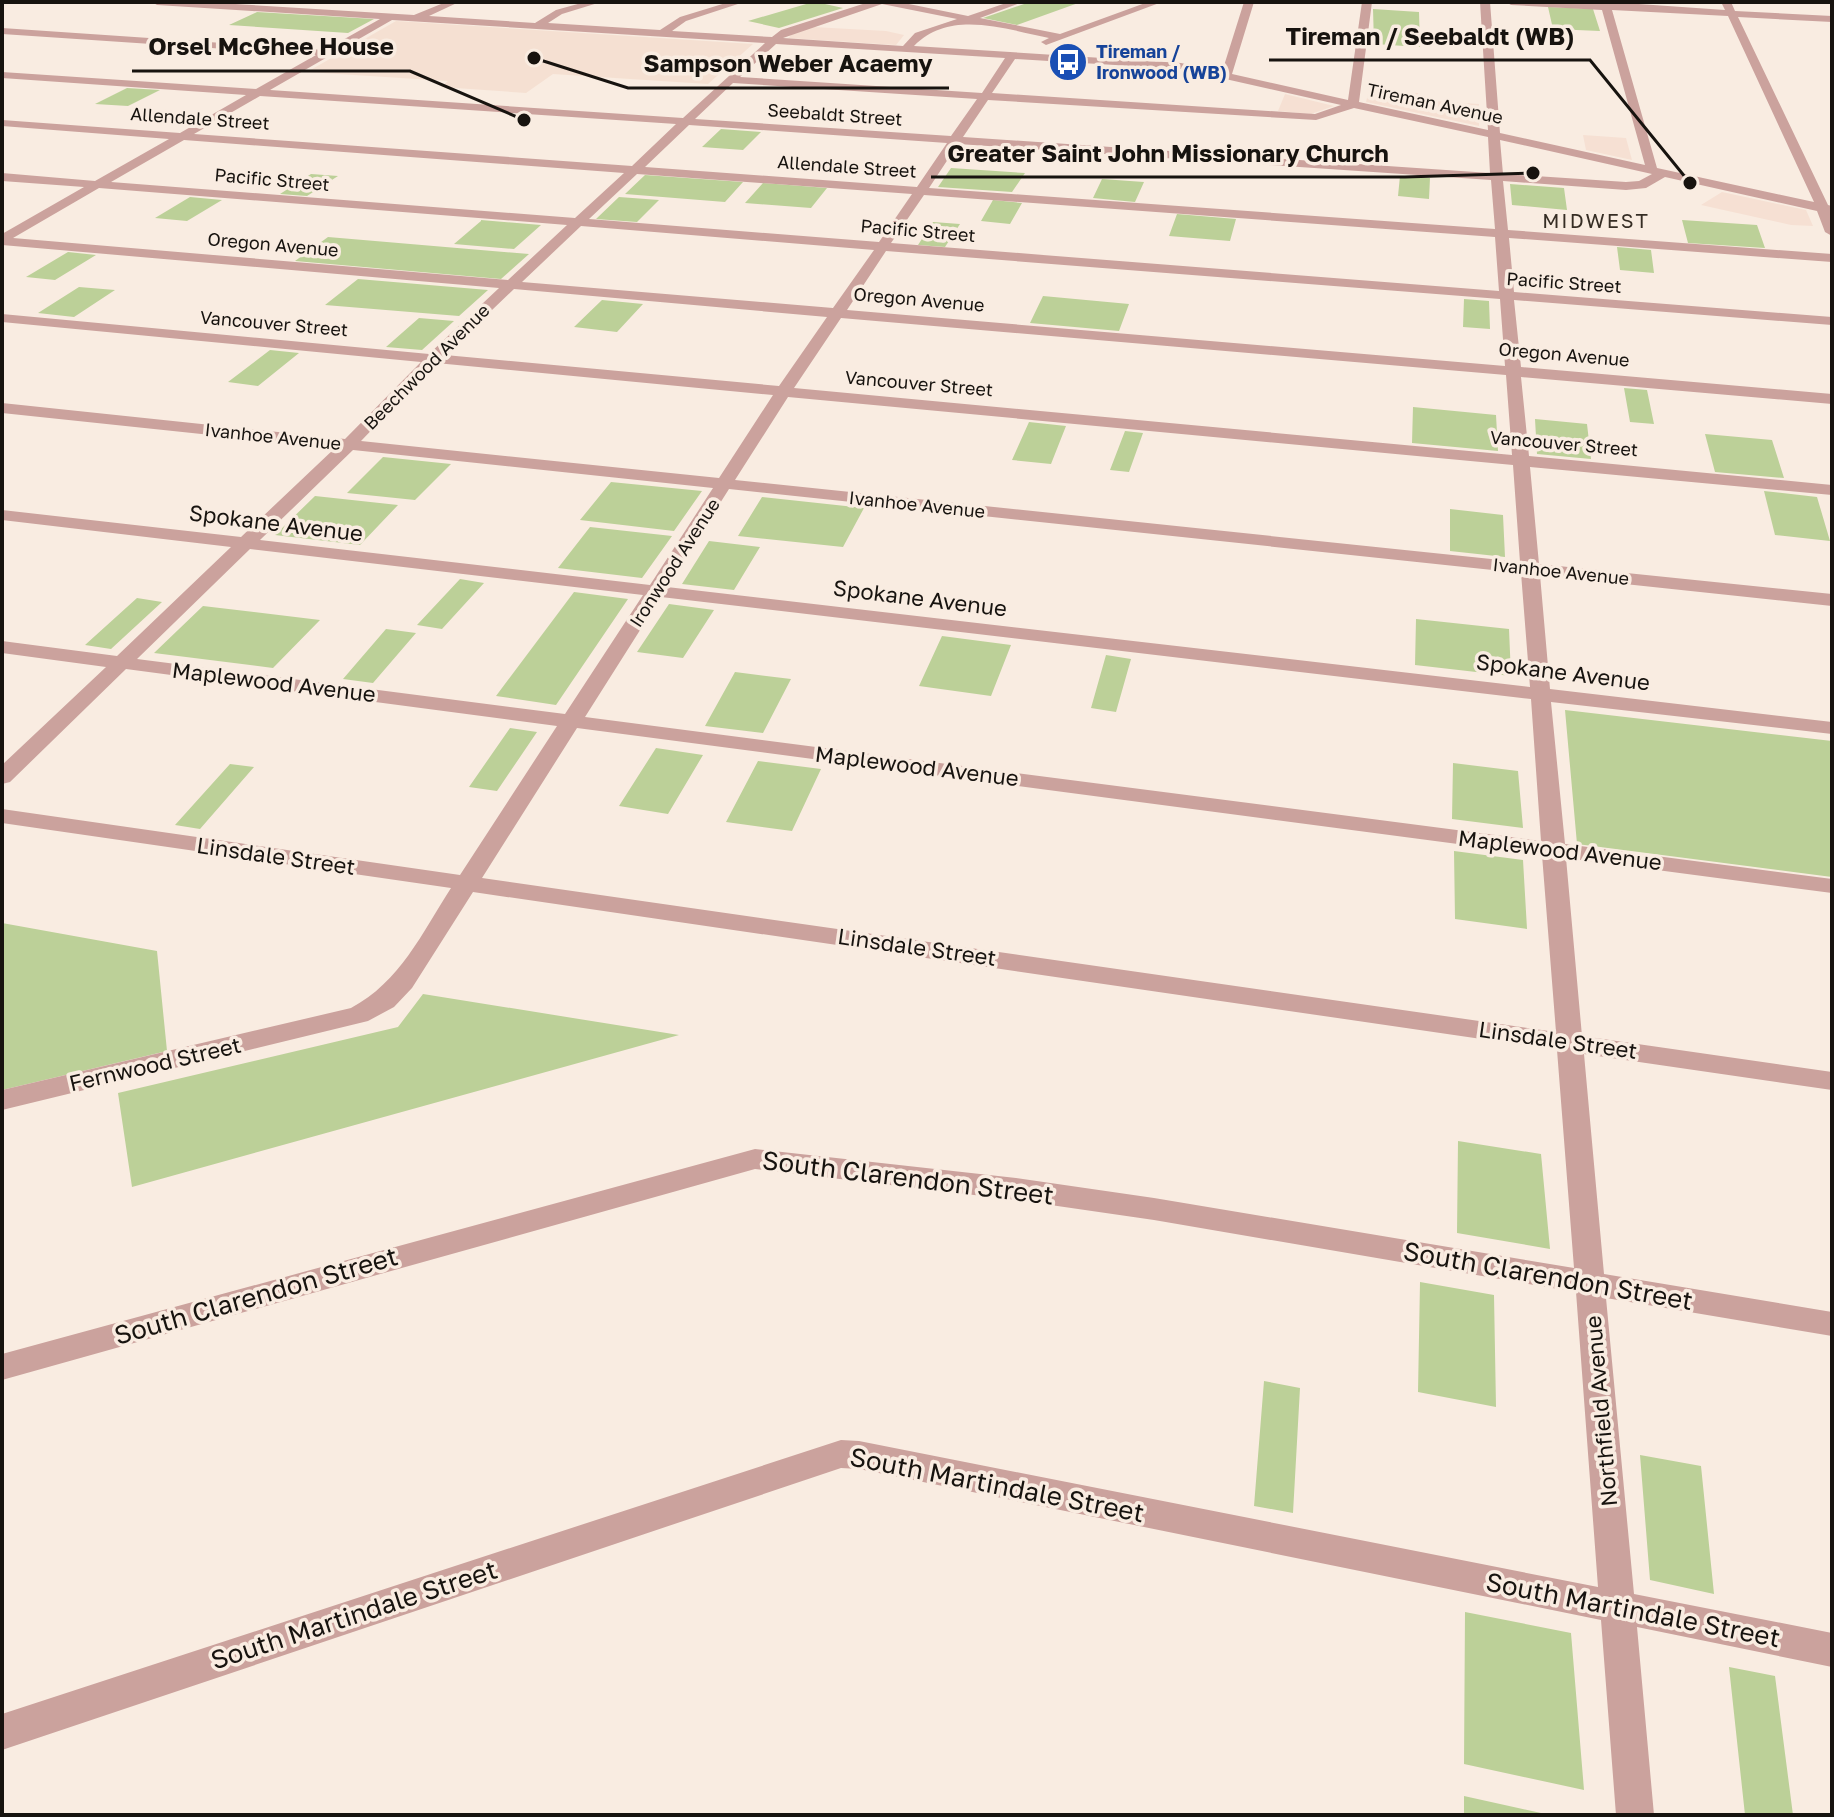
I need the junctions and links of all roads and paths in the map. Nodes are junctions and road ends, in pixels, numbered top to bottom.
1 (157, 2) edge
2 (293, 2) edge
3 (454, 2) edge
4 (596, 2) edge
5 (739, 2) edge
6 (879, 2) edge
7 (885, 2) edge
8 (1018, 2) edge
9 (1157, 2) edge
10 (1249, 2) edge
11 (1367, 2) edge
12 (1485, 2) edge
13 (1511, 2) edge
14 (1606, 4) edge
15 (1728, 8) edge
16 (264, 9) junction
17 (390, 17) junction
18 (416, 18) junction
19 (969, 18) junction
20 (1832, 19) edge
21 (537, 26) junction
22 (2, 31) edge
23 (662, 34) junction
24 (1061, 37) junction
25 (774, 41) junction
26 (905, 49) junction
27 (327, 53) junction
28 (1012, 56) junction
29 (1026, 57) junction
30 (2, 75) edge
31 (1226, 76) junction
32 (732, 80) junction
33 (259, 93) junction
34 (985, 96) junction
35 (1353, 104) junction
36 (687, 122) junction
37 (2, 123) edge
38 (1494, 135) junction
39 (184, 136) junction
40 (955, 141) junction
41 (637, 169) junction
42 (1658, 172) junction
43 (2, 177) edge
44 (1497, 179) junction
45 (97, 184) junction
46 (922, 190) junction
47 (1827, 209) edge
48 (578, 223) junction
49 (1832, 232) edge
50 (1502, 233) junction
51 (2, 240) edge
52 (883, 247) junction
53 (1832, 258) edge
54 (511, 285) junction
55 (1507, 296) junction
56 (837, 313) junction
57 (2, 318) edge
58 (1832, 321) edge
59 (432, 359) junction
60 (1513, 371) junction
61 (784, 391) junction
62 (1832, 399) edge
63 (2, 408) edge
64 (349, 444) junction
65 (1521, 460) junction
66 (726, 485) junction
67 (1832, 490) edge
68 (2, 515) edge
69 (246, 543) junction
70 (1530, 568) junction
71 (657, 591) junction
72 (1832, 600) edge
73 (2, 647) edge
74 (122, 663) junction
75 (1540, 694) junction
76 (571, 721) junction
77 (1832, 728) edge
78 (2, 777) edge
79 (2, 816) edge
80 (1553, 849) junction
81 (464, 884) junction
82 (1832, 886) edge
83 (308, 1027) joint
84 (1570, 1041) junction
85 (1832, 1081) edge
86 (2, 1100) edge
87 (1590, 1283) junction
88 (1832, 1324) edge
89 (2, 1367) edge
90 (1617, 1607) junction
91 (1832, 1650) edge
92 (2, 1732) edge
93 (1635, 1815) edge

1 - 16 street, Tireman Avenue
2 - 16 street
3 - 18 street
4 - 21 street
5 - 23 street
6 - 25 street, Beechwood Avenue
7 - 19 street
8 - 19 street
9 - 24 street
10 - 31 street
11 - 35 street
12 - 38 street, Northfield Avenue
13 - 14 street
14 - 15 street
14 - 42 street
15 - 20 street
15 - 47 street
16 - 17 street, Tireman Avenue
17 - 18 street, Tireman Avenue
17 - 27 street
18 - 21 street, Tireman Avenue
19 - 24 street
19 - 26 street
21 - 23 street, Tireman Avenue
22 - 27 street
23 - 25 street, Tireman Avenue
24 - 29 street
25 - 26 street, Tireman Avenue
25 - 32 street, Beechwood Avenue
26 - 28 street, Tireman Avenue
27 - 33 street
28 - 29 street, Tireman Avenue
28 - 34 street, Ironwood Avenue
29 - 31 street, Tireman Avenue
30 - 33 street, Seebaldt Street
31 - 35 street, Tireman Avenue
32 - 34 street
32 - 36 street, Beechwood Avenue
33 - 36 street, Seebaldt Street
33 - 39 street
34 - 35 street
34 - 40 street, Ironwood Avenue
35 - 38 street, Tireman Avenue
36 - 40 street, Seebaldt Street
36 - 41 street, Beechwood Avenue
37 - 39 street, Allendale Street
38 - 42 street, Tireman Avenue
38 - 44 street, Northfield Avenue
39 - 41 street, Allendale Street
39 - 45 street
40 - 44 street, Seebaldt Street
40 - 46 street, Ironwood Avenue
41 - 46 street, Allendale Street
41 - 48 street, Beechwood Avenue
42 - 44 street, Seebaldt Street
42 - 47 street, Tireman Avenue
43 - 45 street, Pacific Street
44 - 50 street, Northfield Avenue
45 - 48 street, Pacific Street
45 - 51 street
46 - 50 street, Allendale Street
46 - 52 street, Ironwood Avenue
47 - 49 street
48 - 52 street, Pacific Street
48 - 54 street, Beechwood Avenue
50 - 53 street, Allendale Street
50 - 55 street, Northfield Avenue
51 - 54 street, Oregon Avenue
52 - 55 street, Pacific Street
52 - 56 street, Ironwood Avenue
54 - 56 street, Oregon Avenue
54 - 59 street, Beechwood Avenue
55 - 58 street, Pacific Street
55 - 60 street, Northfield Avenue
56 - 60 street, Oregon Avenue
56 - 61 street, Ironwood Avenue
57 - 59 street, Vancouver Street
59 - 61 street, Vancouver Street
59 - 64 street, Beechwood Avenue
60 - 62 street, Oregon Avenue
60 - 65 street, Northfield Avenue
61 - 65 street, Vancouver Street
61 - 66 street, Ironwood Avenue
63 - 64 street, Ivanhoe Avenue
64 - 66 street, Ivanhoe Avenue
64 - 69 street, Beechwood Avenue
65 - 67 street, Vancouver Street
65 - 70 street, Northfield Avenue
66 - 70 street, Ivanhoe Avenue
66 - 71 street, Ironwood Avenue
68 - 69 street, Spokane Avenue
69 - 71 street, Spokane Avenue
69 - 74 street, Beechwood Avenue
70 - 72 street, Ivanhoe Avenue
70 - 75 street, Northfield Avenue
71 - 75 street, Spokane Avenue
71 - 76 street, Ironwood Avenue
73 - 74 street, Maplewood Avenue
74 - 76 street, Maplewood Avenue
74 - 78 street, Beechwood Avenue
75 - 77 street, Spokane Avenue
75 - 80 street, Northfield Avenue
76 - 80 street, Maplewood Avenue
76 - 81 street, Ironwood Avenue
79 - 81 street, Linsdale Street
80 - 82 street, Maplewood Avenue
80 - 84 street, Northfield Avenue
81 - 83 street, Ironwood Avenue
81 - 84 street, Linsdale Street
83 - 86 street, Fernwood Street
84 - 85 street, Linsdale Street
84 - 87 street, Northfield Avenue
87 - 88 street, South Clarendon Street
87 - 89 street, South Clarendon Street
87 - 90 street, Northfield Avenue
90 - 91 street, South Martindale Street
90 - 92 street, South Martindale Street
90 - 93 street, Northfield Avenue

